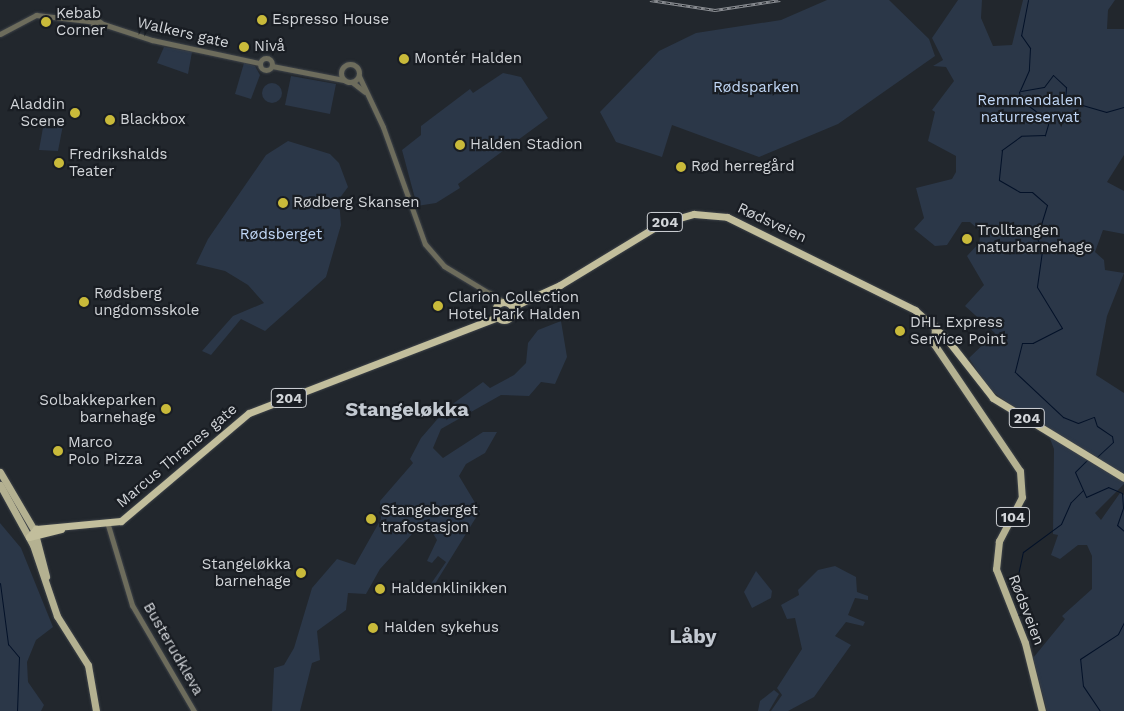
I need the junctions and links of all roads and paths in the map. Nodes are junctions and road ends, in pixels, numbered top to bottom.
1 (78, 19) junction
2 (99, 22) junction
3 (94, 28) junction
4 (110, 28) junction
5 (101, 30) junction
6 (0, 34) edge
7 (259, 63) junction
8 (272, 66) junction
9 (341, 73) junction
10 (359, 76) junction
11 (327, 77) junction
12 (344, 80) junction
13 (352, 82) junction
14 (368, 94) junction
15 (501, 303) junction
16 (512, 307) junction
17 (498, 317) junction
18 (935, 326) junction
19 (941, 332) junction
20 (933, 342) junction
21 (0, 474) edge
22 (1124, 478) edge
23 (0, 485) edge
24 (108, 525) junction
25 (33, 535) junction
26 (96, 711) edge
27 (194, 711) edge
28 (1042, 711) edge

1 - 2 street
1 - 3 street
1 - 6 street
2 - 3 street
2 - 4 street
2 - 5 street
3 - 5 street
4 - 5 street, Walkers gate
4 - 7 street, Walkers gate
7 - 8 street, Walkers gate
7 - 8 street, Walkers gate
8 - 11 street, Walkers gate
9 - 10 street, Walkers gate
9 - 11 street, Walkers gate
9 - 12 street
10 - 13 street
10 - 14 street
11 - 12 street, Walkers gate
12 - 13 street, Walkers gate
13 - 14 street
14 - 15 street
15 - 16 highway
15 - 17 highway
16 - 17 highway, 204
16 - 18 highway, Rødsveien / 204
17 - 24 highway, Marcus Thranes gate / 204
18 - 19 highway, 204
18 - 20 main road
19 - 20 main road
19 - 22 highway, 204
20 - 28 main road, Rødsveien / 104
21 - 25 main road
23 - 25 main road
24 - 25 highway, Marcus Thranes gate / 204
24 - 27 street, Busterudkleva
25 - 26 main road

